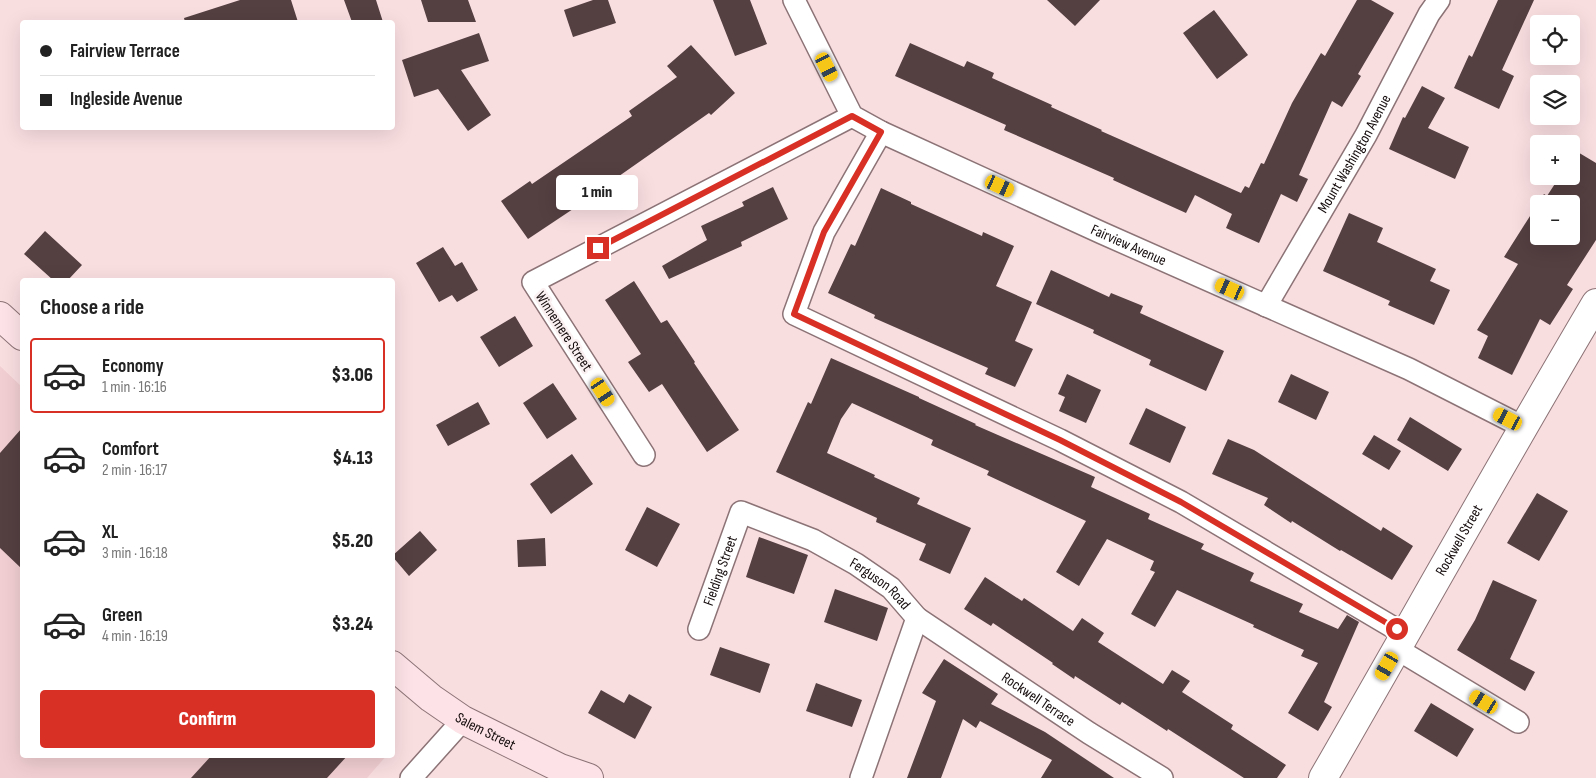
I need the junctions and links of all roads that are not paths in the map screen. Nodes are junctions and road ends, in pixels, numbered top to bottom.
1 (794, 0) edge
2 (1439, 0) edge
3 (852, 116) junction
4 (881, 132) junction
5 (1596, 303) edge
6 (1266, 306) junction
7 (0, 316) edge
8 (20, 334) edge
9 (1523, 427) junction
10 (644, 455) dead end
11 (741, 512) joint
12 (917, 618) junction
13 (699, 629) dead end
14 (1401, 642) junction
15 (395, 668) edge
16 (462, 720) junction
17 (1518, 722) dead end
18 (411, 778) edge
19 (588, 778) edge
20 (862, 778) edge
21 (1162, 778) edge
22 (1323, 778) edge

1 - 3 street
2 - 6 street, Mount Washington Avenue
3 - 4 street, Fairview Avenue
3 - 10 street, Winnemere Street
4 - 6 street, Fairview Avenue
4 - 14 street
5 - 9 street, Rockwell Street
6 - 9 street, Fairview Avenue
7 - 8 main road
9 - 14 street, Rockwell Street
11 - 12 street, Ferguson Road
11 - 13 street, Fielding Street
12 - 20 street, Ferguson Road
12 - 21 street, Rockwell Terrace
14 - 17 street
14 - 22 street, Rockwell Street
15 - 16 main road, Salem Street
16 - 18 street
16 - 19 main road, Salem Street

